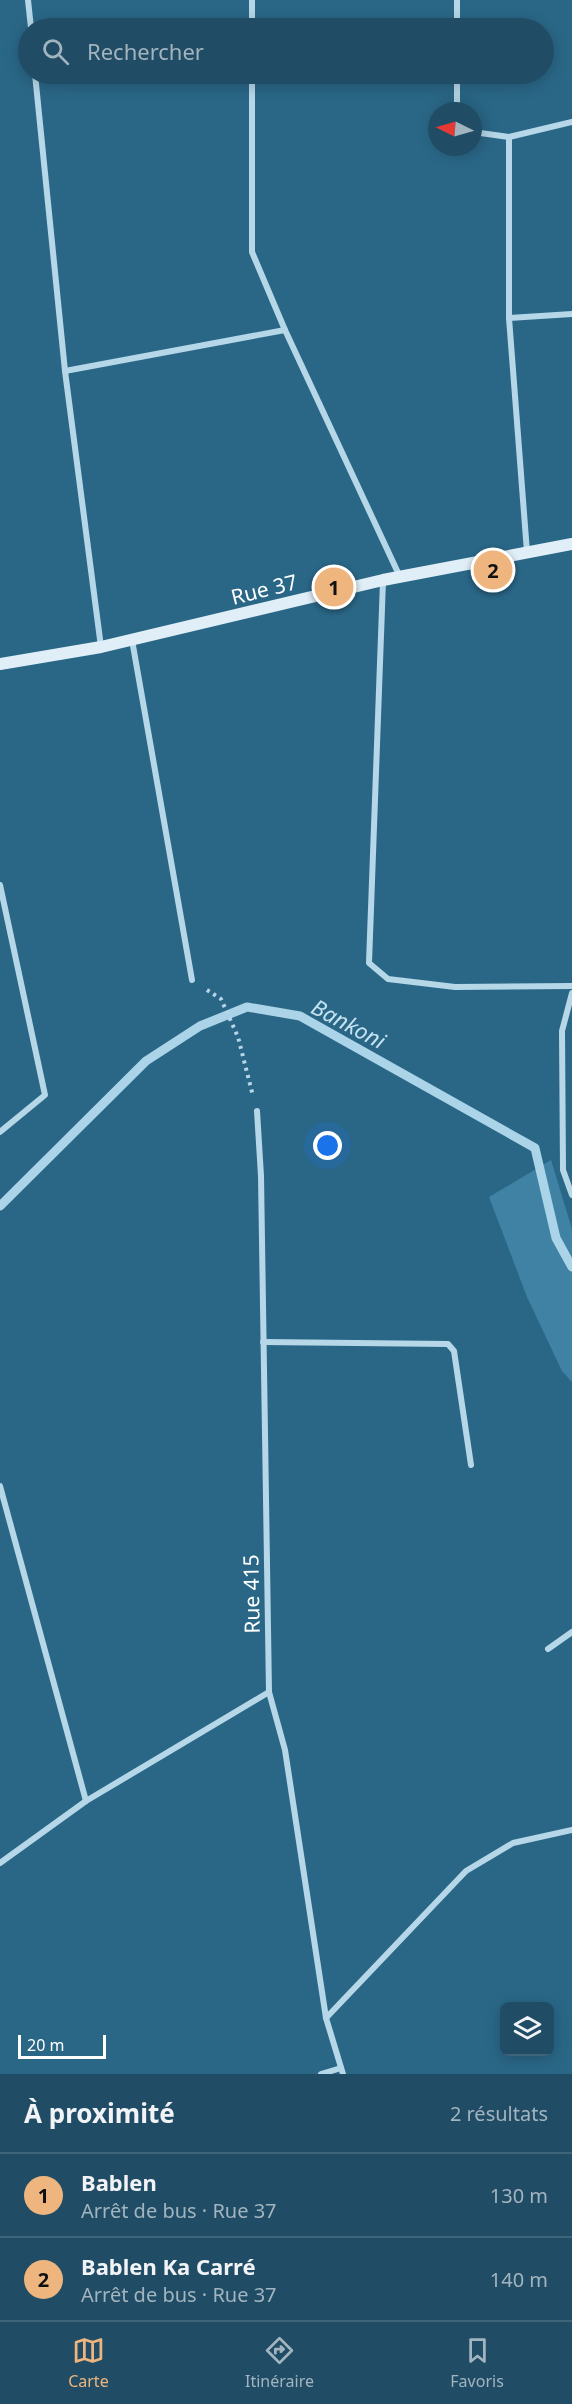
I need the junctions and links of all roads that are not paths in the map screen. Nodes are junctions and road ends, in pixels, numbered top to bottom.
1 (28, 0) edge
2 (252, 0) edge
3 (457, 0) edge
4 (30, 18) edge
5 (252, 18) edge
6 (457, 18) edge
7 (36, 84) edge
8 (252, 84) edge
9 (457, 84) edge
10 (458, 102) edge
11 (572, 122) edge
12 (482, 133) edge
13 (508, 136) junction
14 (572, 314) edge
15 (509, 318) junction
16 (285, 330) junction
17 (65, 371) junction
18 (572, 544) edge
19 (527, 553) junction
20 (400, 577) junction
21 (383, 580) junction
22 (132, 640) junction
23 (101, 647) junction
24 (0, 664) edge
25 (0, 885) edge
26 (192, 980) dead end
27 (572, 986) edge
28 (572, 993) edge
29 (256, 1111) road end
30 (0, 1132) edge
31 (572, 1196) edge
32 (263, 1342) junction
33 (471, 1465) dead end
34 (0, 1486) edge
35 (572, 1632) edge
36 (548, 1649) dead end
37 (269, 1692) junction
38 (86, 1801) junction
39 (572, 1830) edge
40 (0, 1863) edge
41 (326, 2018) junction
42 (342, 2071) edge
43 (321, 2074) edge

1 - 4 street
2 - 5 street
3 - 6 street
7 - 17 street
8 - 16 street
9 - 10 street
11 - 13 street
12 - 13 street
13 - 15 street
14 - 15 street
15 - 19 street
16 - 17 street
16 - 20 street
17 - 23 street
18 - 19 main road, Rue 37
19 - 20 main road, Rue 37
20 - 21 main road, Rue 37
21 - 22 main road, Rue 37
21 - 27 street
22 - 23 main road, Rue 37
22 - 26 street
23 - 24 main road, Rue 37
25 - 30 street
28 - 31 street
29 - 32 street, Rue 415
32 - 33 street
32 - 37 street, Rue 415
34 - 38 street
35 - 36 street
37 - 38 street
37 - 41 street, Rue 415
38 - 40 street
39 - 41 street
41 - 42 street, Rue 415
42 - 43 street

